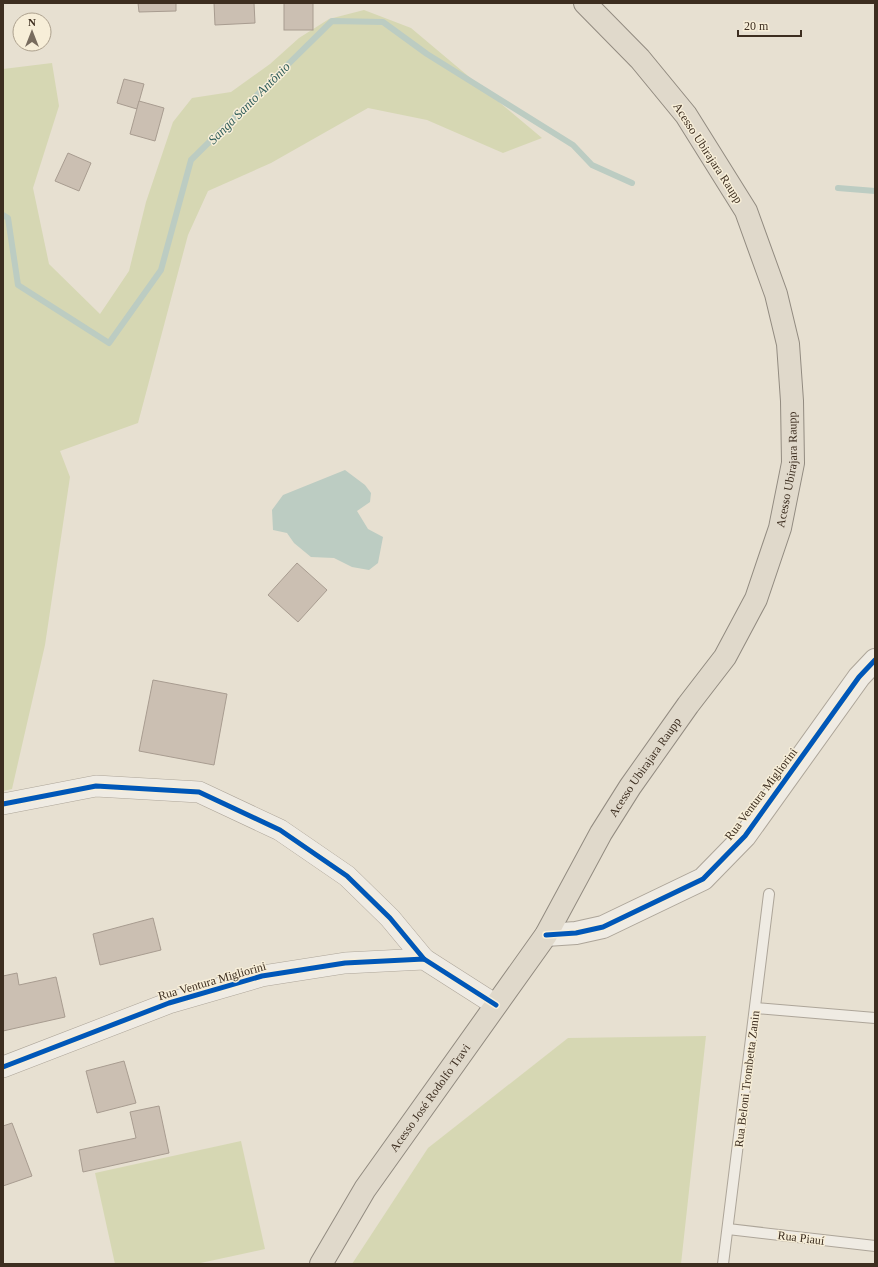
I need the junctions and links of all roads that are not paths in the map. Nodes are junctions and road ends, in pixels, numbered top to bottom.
1 (584, 3) edge
2 (875, 660) edge
3 (3, 804) edge
4 (769, 894) dead end
5 (546, 935) junction
6 (424, 959) junction
7 (496, 1005) junction
8 (756, 1008) junction
9 (875, 1018) edge
10 (3, 1067) edge
11 (728, 1229) junction
12 (875, 1246) edge
13 (321, 1264) edge
14 (723, 1264) edge

1 - 5 highway, Acesso Ubirajara Raupp
2 - 5 street, Rua Ventura Migliorini
3 - 6 street
4 - 8 lane, Rua Beloni Trombetta Zanin
5 - 7 highway, Acesso José Rodolfo Travi
6 - 7 street
6 - 10 street, Rua Ventura Migliorini
7 - 13 highway, Acesso José Rodolfo Travi
8 - 9 lane
8 - 11 lane, Rua Beloni Trombetta Zanin
11 - 12 lane, Rua Piauí
11 - 14 lane, Rua Beloni Trombetta Zanin

